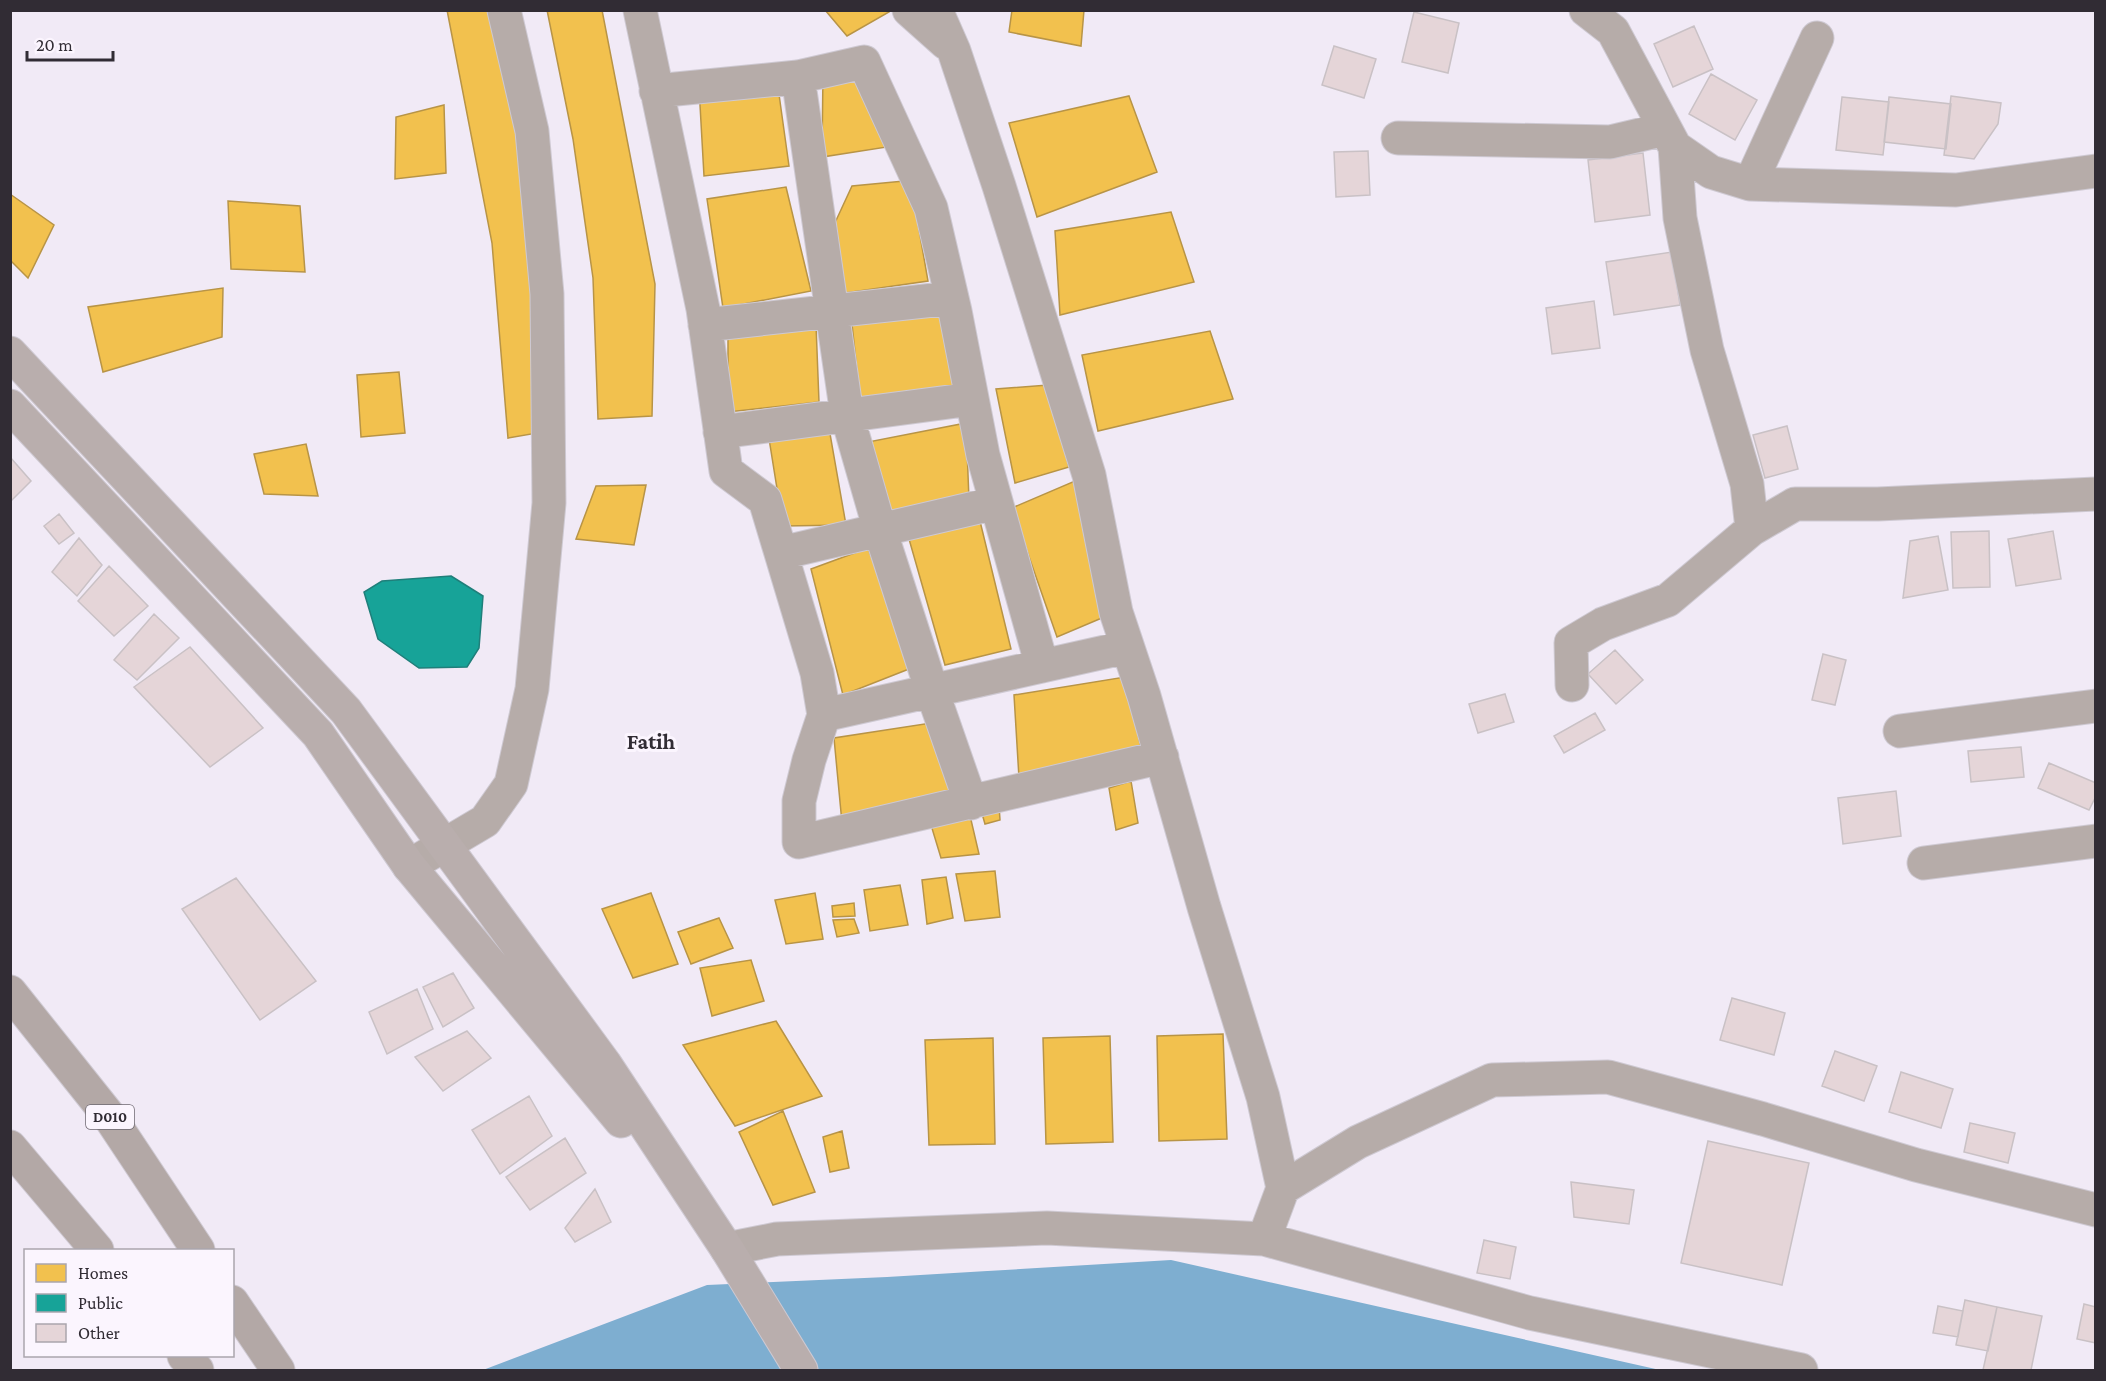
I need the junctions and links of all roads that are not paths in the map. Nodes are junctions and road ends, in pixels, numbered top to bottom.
1 (504, 10) edge
2 (640, 10) edge
3 (909, 10) edge
4 (936, 10) edge
5 (1586, 10) edge
6 (1817, 38) dead end
7 (954, 51) junction
8 (798, 77) junction
9 (656, 91) junction
10 (1398, 138) dead end
11 (1670, 138) junction
12 (2096, 171) edge
13 (1750, 184) junction
14 (952, 298) junction
15 (831, 311) junction
16 (705, 325) junction
17 (10, 353) edge
18 (972, 399) junction
19 (10, 406) edge
20 (846, 415) junction
21 (720, 432) junction
22 (2096, 494) edge
23 (996, 503) junction
24 (1752, 529) junction
25 (880, 530) junction
26 (781, 553) junction
27 (1127, 647) junction
28 (1042, 666) junction
29 (1572, 685) dead end
30 (932, 691) junction
31 (2096, 706) edge
32 (824, 715) junction
33 (1900, 731) dead end
34 (1162, 757) junction
35 (971, 803) junction
36 (2096, 841) edge
37 (445, 843) junction
38 (1924, 863) dead end
39 (409, 866) junction
40 (10, 992) edge
41 (10, 1148) edge
42 (1282, 1188) junction
43 (2096, 1210) edge
44 (1264, 1239) junction
45 (94, 1249) edge
46 (197, 1249) edge
47 (734, 1262) junction
48 (234, 1305) edge
49 (185, 1357) edge
50 (197, 1371) edge
51 (278, 1371) edge
52 (801, 1371) edge
53 (1801, 1371) edge

1 - 37 street
2 - 9 street
3 - 7 street
4 - 7 street
5 - 11 street
6 - 13 street
7 - 27 street
8 - 9 street
8 - 14 street
8 - 15 street
9 - 16 street
10 - 11 street
11 - 13 street
11 - 24 street
12 - 13 street
14 - 15 street
14 - 18 street
15 - 16 street
15 - 20 street
16 - 21 street
17 - 37 main road
18 - 20 street
18 - 23 street
19 - 39 main road
20 - 21 street
20 - 25 street
21 - 26 street
22 - 24 street
23 - 25 street
23 - 28 street
24 - 29 street
25 - 26 street
25 - 30 street
26 - 32 street
27 - 28 street
27 - 34 street
28 - 30 street
30 - 32 street
30 - 35 street
31 - 33 street
32 - 35 street
34 - 35 street
34 - 42 street
36 - 38 street
37 - 39 street
37 - 47 main road
39 - 47 main road
40 - 46 highway, D010
41 - 45 highway
42 - 43 street
42 - 44 street
44 - 47 street
44 - 53 street
47 - 52 main road
48 - 51 highway
49 - 50 highway

